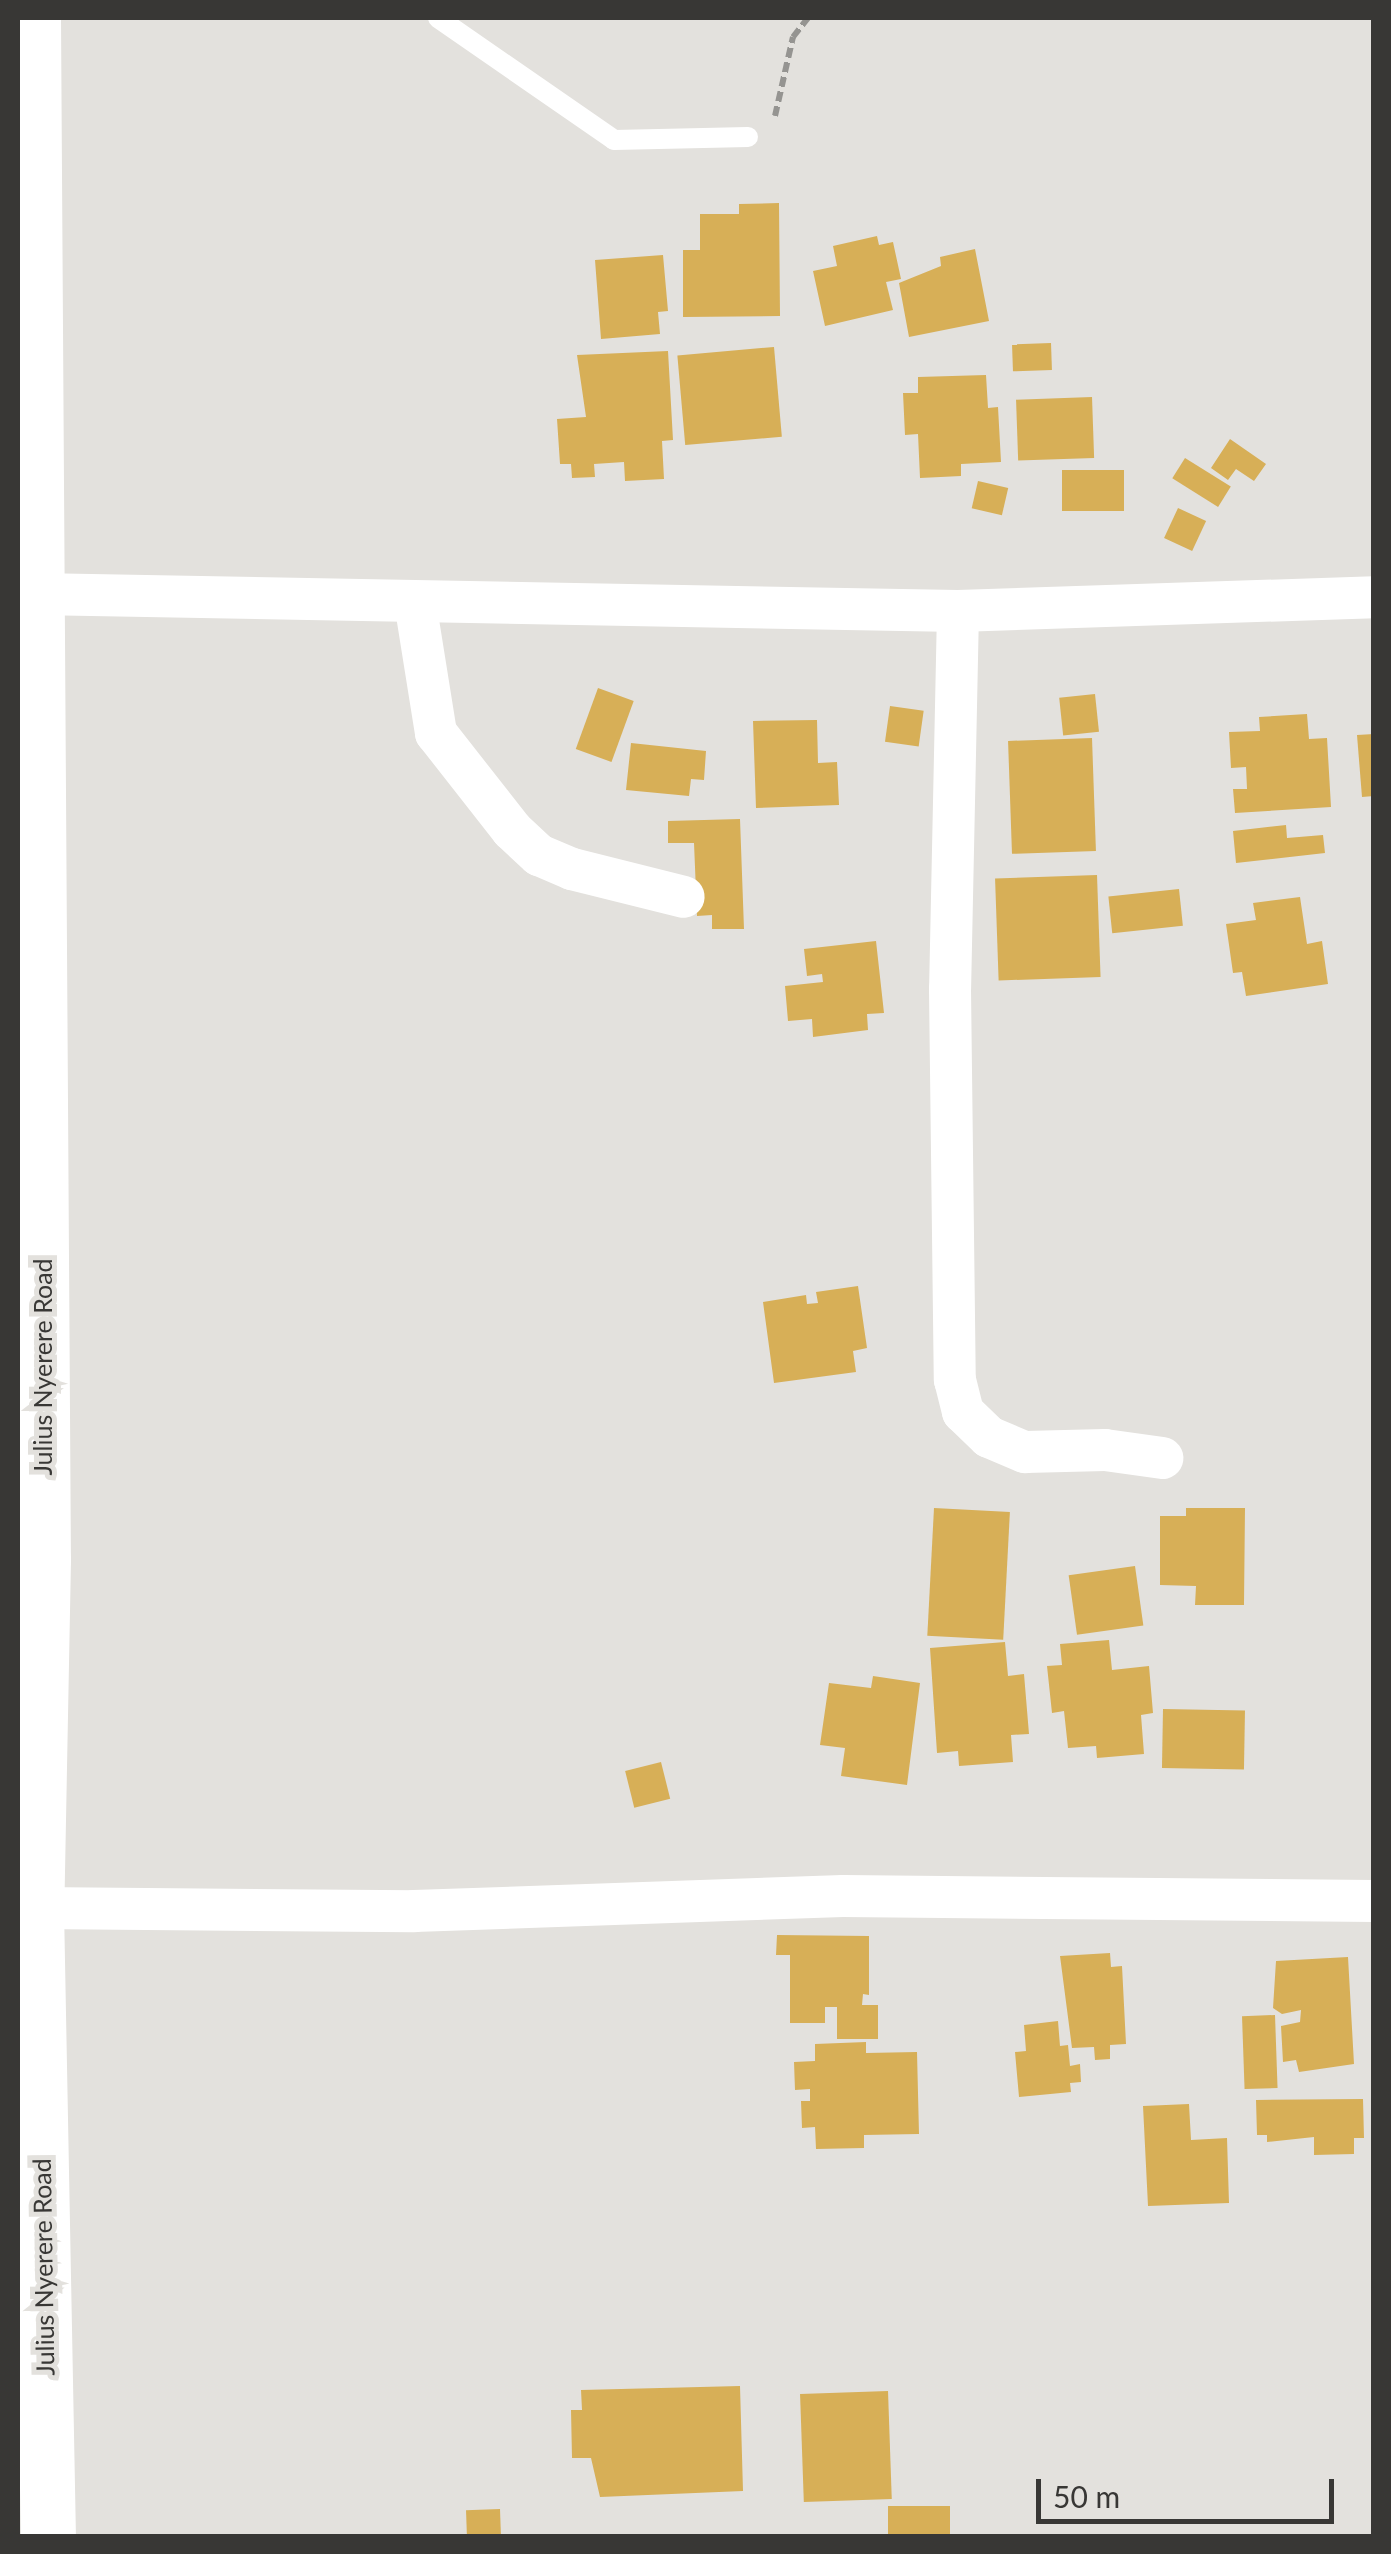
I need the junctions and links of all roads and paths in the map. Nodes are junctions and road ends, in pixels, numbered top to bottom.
1 (33, 18) edge
2 (438, 18) edge
3 (808, 18) edge
4 (775, 116) dead end
5 (748, 137) dead end
6 (25, 370) edge
7 (36, 594) junction
8 (1374, 597) edge
9 (415, 602) junction
10 (958, 610) junction
11 (684, 897) dead end
12 (1162, 1458) dead end
13 (30, 1559) edge
14 (1374, 1900) edge
15 (36, 1908) junction
16 (48, 2536) edge

1 - 6 highway, Julius Nyerere Road
2 - 5 lane
3 - 4 path
6 - 7 highway, Julius Nyerere Road
7 - 9 street
7 - 13 highway, Julius Nyerere Road
8 - 10 street
9 - 10 street
9 - 11 street
10 - 12 street
13 - 15 highway, Julius Nyerere Road
14 - 15 street
15 - 16 highway, Julius Nyerere Road

